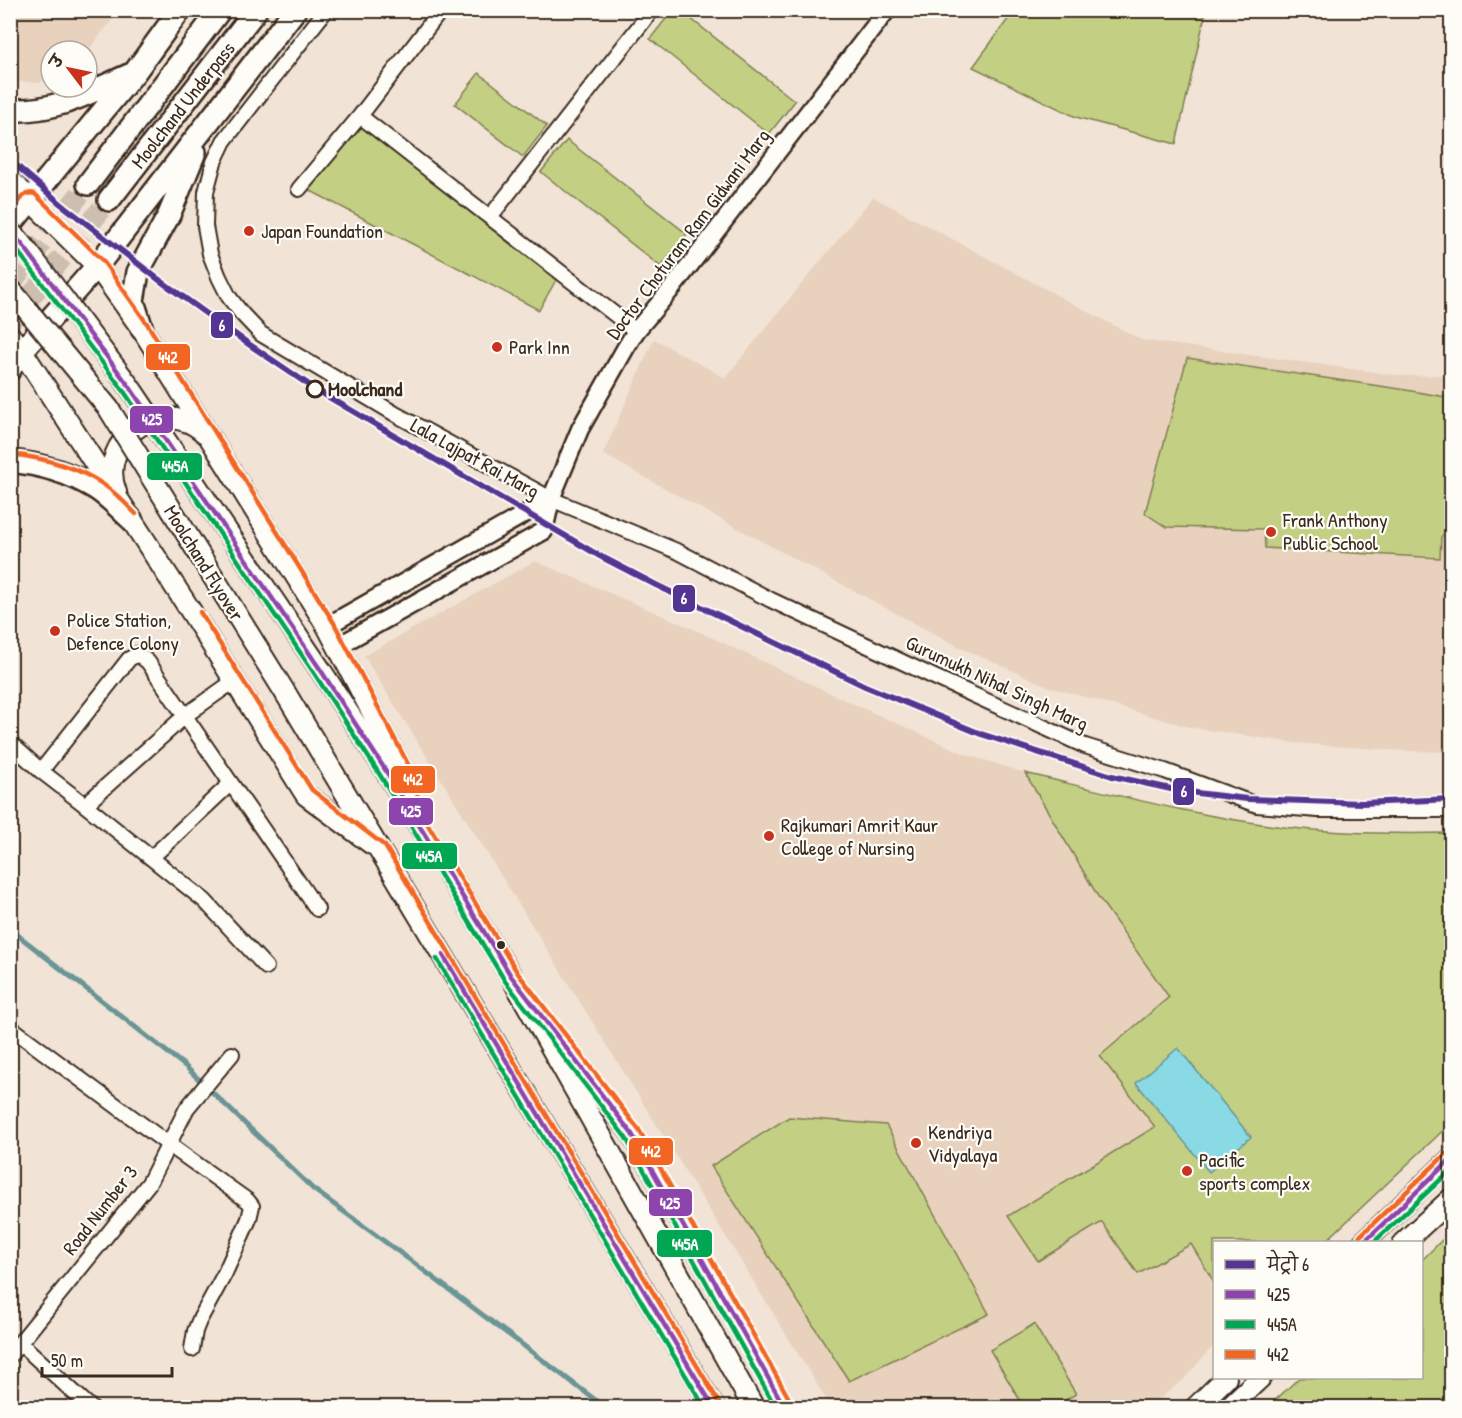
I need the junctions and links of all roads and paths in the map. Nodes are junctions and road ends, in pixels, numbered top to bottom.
1 (180, 10) edge
2 (220, 10) edge
3 (256, 10) edge
4 (295, 10) edge
5 (326, 10) edge
6 (441, 10) edge
7 (652, 10) edge
8 (883, 12) edge
9 (135, 72) junction
10 (10, 110) edge
11 (360, 116) junction
12 (206, 126) junction
13 (10, 180) edge
14 (88, 184) tunnel mouth
15 (299, 189) dead end
16 (30, 200) junction
17 (109, 200) tunnel mouth
18 (490, 217) junction
19 (10, 225) edge
20 (10, 232) edge
21 (97, 266) junction
22 (10, 289) edge
23 (142, 329) junction
24 (636, 331) junction
25 (16, 344) edge
26 (10, 369) edge
27 (214, 445) junction
28 (10, 461) edge
29 (550, 499) junction
30 (119, 500) junction
31 (131, 519) junction
32 (327, 626) junction
33 (338, 646) junction
34 (234, 681) junction
35 (186, 716) junction
36 (10, 743) edge
37 (41, 771) junction
38 (231, 783) junction
39 (85, 805) junction
40 (1452, 810) edge
41 (417, 821) junction
42 (379, 849) junction
43 (151, 858) junction
44 (317, 909) dead end
45 (266, 967) dead end
46 (511, 976) junction
47 (10, 1027) edge
48 (232, 1054) dead end
49 (168, 1144) junction
50 (1452, 1158) edge
51 (1452, 1198) edge
52 (1365, 1241) edge
53 (1405, 1241) edge
54 (20, 1343) junction
55 (192, 1349) dead end
56 (10, 1355) edge
57 (1224, 1379) edge
58 (1258, 1379) edge
59 (91, 1407) edge
60 (714, 1407) edge
61 (754, 1407) edge
62 (785, 1407) edge
63 (1194, 1407) edge
64 (1228, 1407) edge

1 - 9 main road
2 - 14 main road, Moolchand Underpass
3 - 17 main road, Moolchand Underpass
4 - 12 main road
5 - 29 street, Lala Lajpat Rai Marg
6 - 11 street
7 - 18 street
8 - 24 street, Doctor Choturam Ram Gidwani Marg
9 - 10 main road
9 - 16 main road
11 - 15 street
11 - 18 street
12 - 21 main road
12 - 23 main road
13 - 16 main road
16 - 19 main road
16 - 21 main road
18 - 24 street
20 - 41 main road, Moolchand Flyover, bridge
21 - 23 main road
21 - 25 main road
22 - 42 main road, Moolchand Flyover, bridge
23 - 27 main road
24 - 29 street, Doctor Choturam Ram Gidwani Marg
25 - 26 main road
25 - 30 main road
27 - 30 main road
27 - 32 main road
28 - 31 main road
29 - 32 street
29 - 33 street, Doctor Choturam Ram Gidwani Marg
29 - 40 street, Gurumukh Nihal Singh Marg
30 - 31 main road
31 - 34 main road
32 - 33 main road
33 - 41 main road
34 - 35 street
34 - 42 main road
35 - 37 street
35 - 38 street
35 - 39 street
36 - 37 street
37 - 39 street
38 - 43 street
38 - 44 street
39 - 43 street
41 - 46 main road
42 - 60 main road, Moolchand Flyover
43 - 45 street
46 - 61 main road
46 - 62 main road
47 - 49 street
48 - 49 street, Road Number 3
49 - 54 street, Road Number 3
49 - 55 street
50 - 52 main road
51 - 53 main road
54 - 56 street, Road Number 3
54 - 59 street
57 - 63 main road
58 - 64 main road

